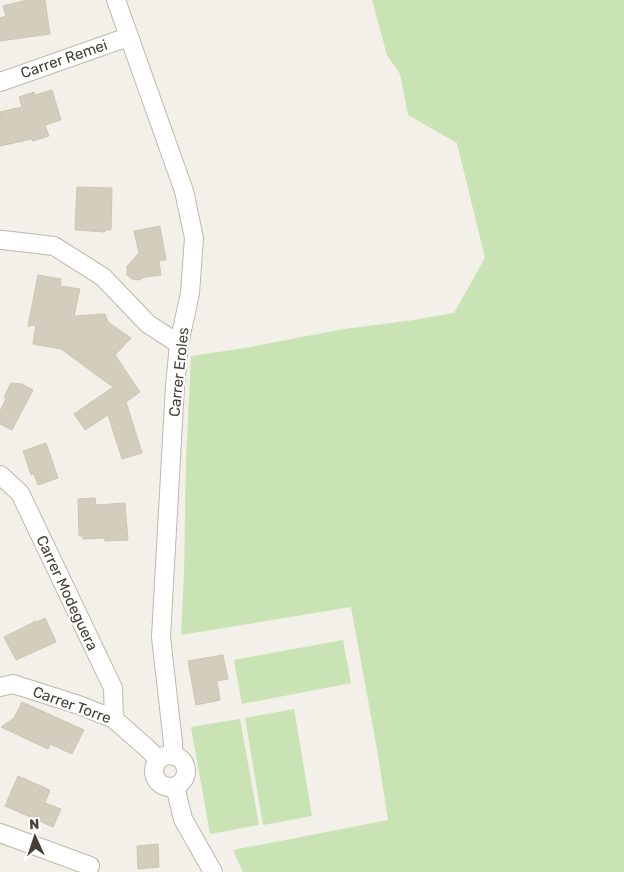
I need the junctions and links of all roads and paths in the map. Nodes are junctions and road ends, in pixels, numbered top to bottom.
1 (116, 0) edge
2 (128, 37) junction
3 (0, 82) edge
4 (0, 240) edge
5 (179, 344) junction
6 (0, 475) edge
7 (0, 687) edge
8 (114, 719) junction
9 (166, 758) junction
10 (175, 786) junction
11 (0, 833) edge
12 (90, 866) dead end
13 (212, 872) edge

1 - 2 street, Carrer Eroles
2 - 3 street, Carrer Remei
2 - 5 street, Carrer Eroles
4 - 5 street
5 - 9 street, Carrer Eroles
6 - 8 street, Carrer Modeguera
7 - 8 street, Carrer Torre
8 - 9 street, Carrer Torre
9 - 10 street
9 - 10 street
10 - 13 street
11 - 12 street

